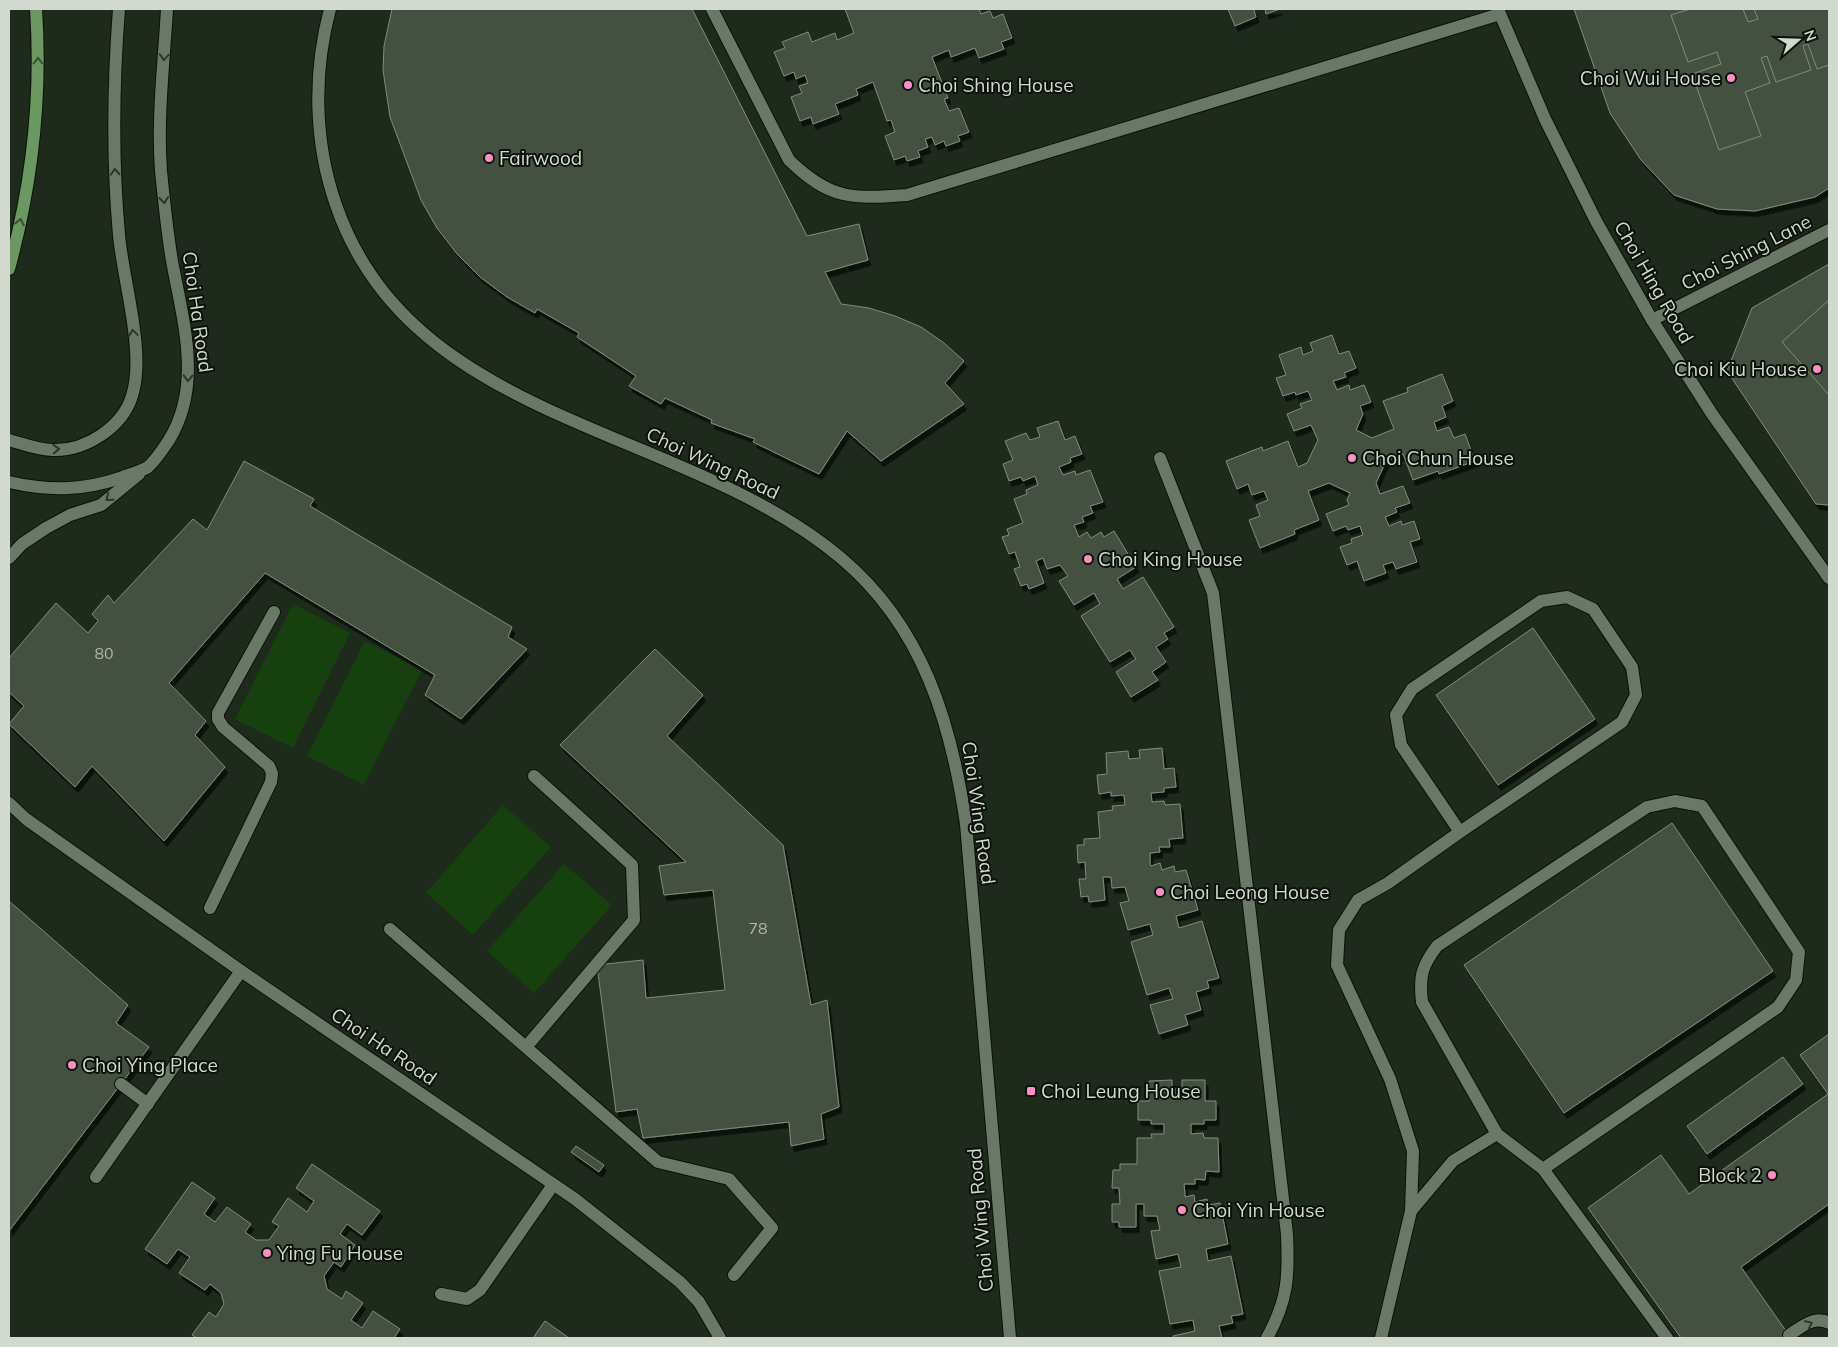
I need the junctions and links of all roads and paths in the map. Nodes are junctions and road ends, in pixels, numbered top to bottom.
1 (36, 9) edge
2 (119, 9) edge
3 (168, 9) edge
4 (330, 9) edge
5 (712, 9) edge
6 (1499, 11) edge
7 (1829, 230) edge
8 (9, 269) edge
9 (1652, 320) junction
10 (9, 440) edge
11 (1160, 458) dead end
12 (147, 468) junction
13 (9, 482) edge
14 (9, 558) edge
15 (1829, 578) edge
16 (274, 612) dead end
17 (534, 776) dead end
18 (9, 792) edge
19 (9, 803) edge
20 (26, 819) junction
21 (1460, 832) junction
22 (210, 908) dead end
23 (390, 928) dead end
24 (241, 971) junction
25 (526, 1047) junction
26 (121, 1084) dead end
27 (148, 1104) junction
28 (1497, 1134) junction
29 (1543, 1169) junction
30 (96, 1177) dead end
31 (553, 1185) junction
32 (1410, 1211) junction
33 (734, 1275) dead end
34 (441, 1294) dead end
35 (1829, 1323) edge
36 (1789, 1335) dead end
37 (720, 1338) edge
38 (1010, 1338) edge
39 (1267, 1338) edge
40 (1381, 1338) edge
41 (1667, 1338) edge

8 -> 1 main road
10 -> 2 street
3 -> 12 street, Choi Ha Road
4 - 38 street, Choi Wing Road
5 - 6 street
6 - 9 street, Choi Hing Road
7 - 9 street, Choi Shing Lane
9 - 15 street, Choi Hing Road
11 - 39 street
12 - 13 street
12 -> 14 street, Choi Ha Road
16 - 22 street
17 - 25 street
18 - 20 street
19 - 20 street, Choi Ha Road
20 - 24 street, Choi Ha Road
21 - 21 street
21 - 32 street
23 - 25 street
24 - 27 street
24 - 31 street, Choi Ha Road
25 - 33 street
26 - 27 street
27 - 30 street
28 - 29 street
28 - 29 street
28 - 32 street
29 - 41 street
31 - 34 street
31 - 37 street, Choi Ha Road
32 - 40 street
36 -> 35 street

